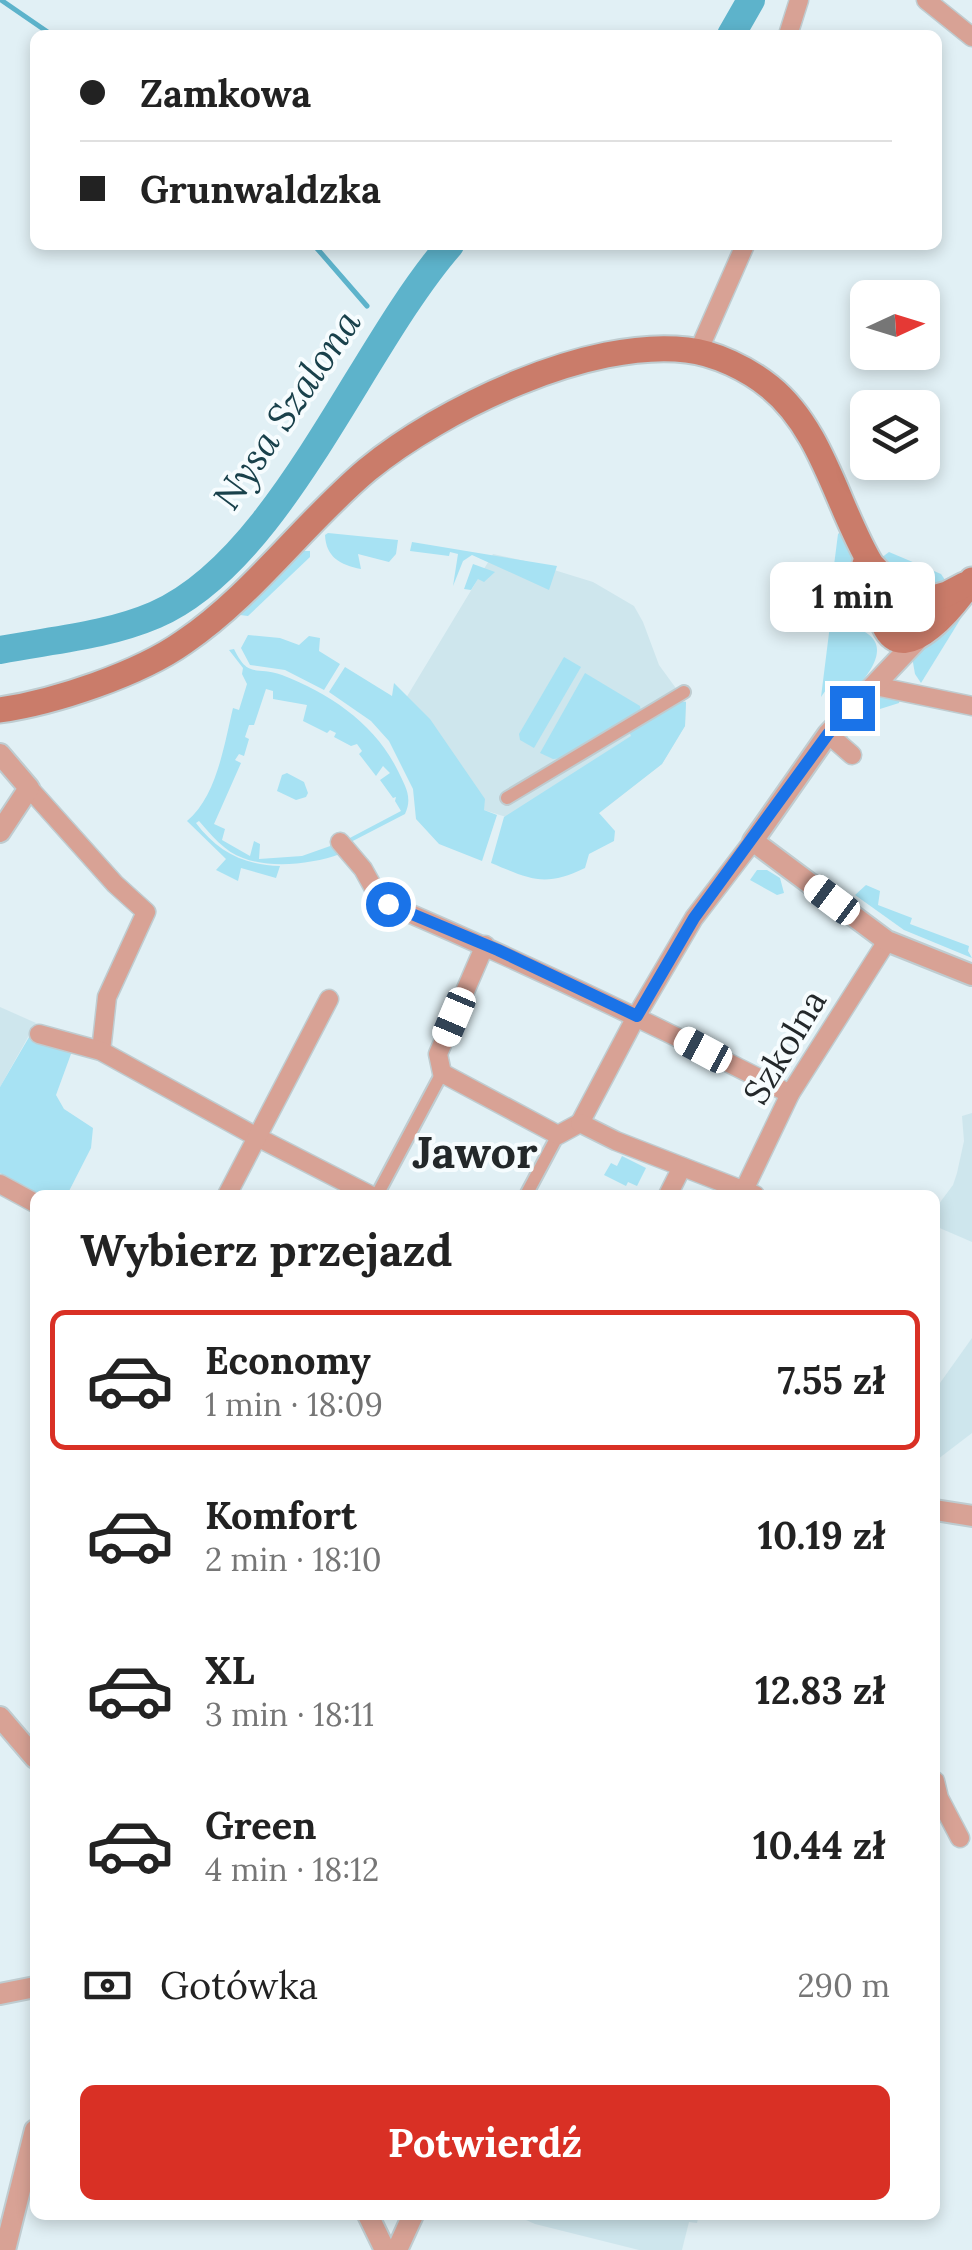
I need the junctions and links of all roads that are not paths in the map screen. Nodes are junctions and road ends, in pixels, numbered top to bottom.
1 (800, 0) edge
2 (926, 0) edge
3 (790, 30) edge
4 (972, 38) edge
5 (743, 250) edge
6 (698, 352) junction
7 (860, 544) junction
8 (972, 580) edge
9 (920, 614) junction
10 (883, 621) junction
11 (899, 659) junction
12 (879, 680) junction
13 (684, 692) dead end
14 (922, 694) junction
15 (972, 706) edge
16 (0, 710) edge
17 (828, 734) junction
18 (0, 754) edge
19 (852, 755) dead end
20 (29, 788) junction
21 (507, 798) dead end
22 (0, 832) edge
23 (753, 841) junction
24 (340, 842) dead end
25 (887, 941) junction
26 (485, 945) junction
27 (972, 975) edge
28 (329, 998) dead end
29 (637, 1016) junction
30 (39, 1034) dead end
31 (101, 1050) junction
32 (440, 1064) junction
33 (790, 1094) junction
34 (580, 1123) junction
35 (558, 1135) junction
36 (257, 1137) junction
37 (682, 1167) junction
38 (0, 1184) edge
39 (230, 1190) edge
40 (363, 1190) edge
41 (376, 1190) edge
42 (529, 1190) edge
43 (670, 1190) edge
44 (745, 1190) edge
45 (751, 1190) edge
46 (30, 1200) edge
47 (940, 1511) edge
48 (972, 1516) edge
49 (0, 1718) edge
50 (30, 1752) edge
51 (940, 1802) edge
52 (960, 1838) dead end
53 (30, 1988) edge
54 (2, 1992) edge
55 (30, 2150) edge
56 (370, 2220) edge
57 (411, 2220) edge
58 (5, 2250) edge
59 (385, 2250) edge
60 (397, 2250) edge

1 - 3 street
2 - 4 street
5 - 6 street
6 - 7 main road
6 - 16 main road
7 - 9 main road
7 - 10 main road
8 - 9 main road
9 - 10 main road
9 - 10 main road
9 - 11 street
10 - 12 street
11 - 12 street
11 - 14 street
12 - 14 street
12 - 17 street
13 - 21 street
14 - 15 street
17 - 19 street
17 - 23 street
18 - 20 street
20 - 22 street
20 - 31 street
23 - 25 street
23 - 29 street
24 - 26 street
25 - 27 street
25 - 33 street, Szkolna
26 - 29 street
26 - 32 street
28 - 36 street
29 - 33 street
29 - 34 street
30 - 31 street
31 - 36 street
32 - 35 street
32 - 41 street
33 - 45 street, Szkolna
34 - 35 street
34 - 37 street
35 - 42 street
36 - 39 street
36 - 40 street
37 - 43 street
37 - 44 street
38 - 46 street
47 - 48 street
49 - 50 street
51 - 52 street
53 - 54 street
55 - 58 street
56 - 59 street
57 - 60 street

